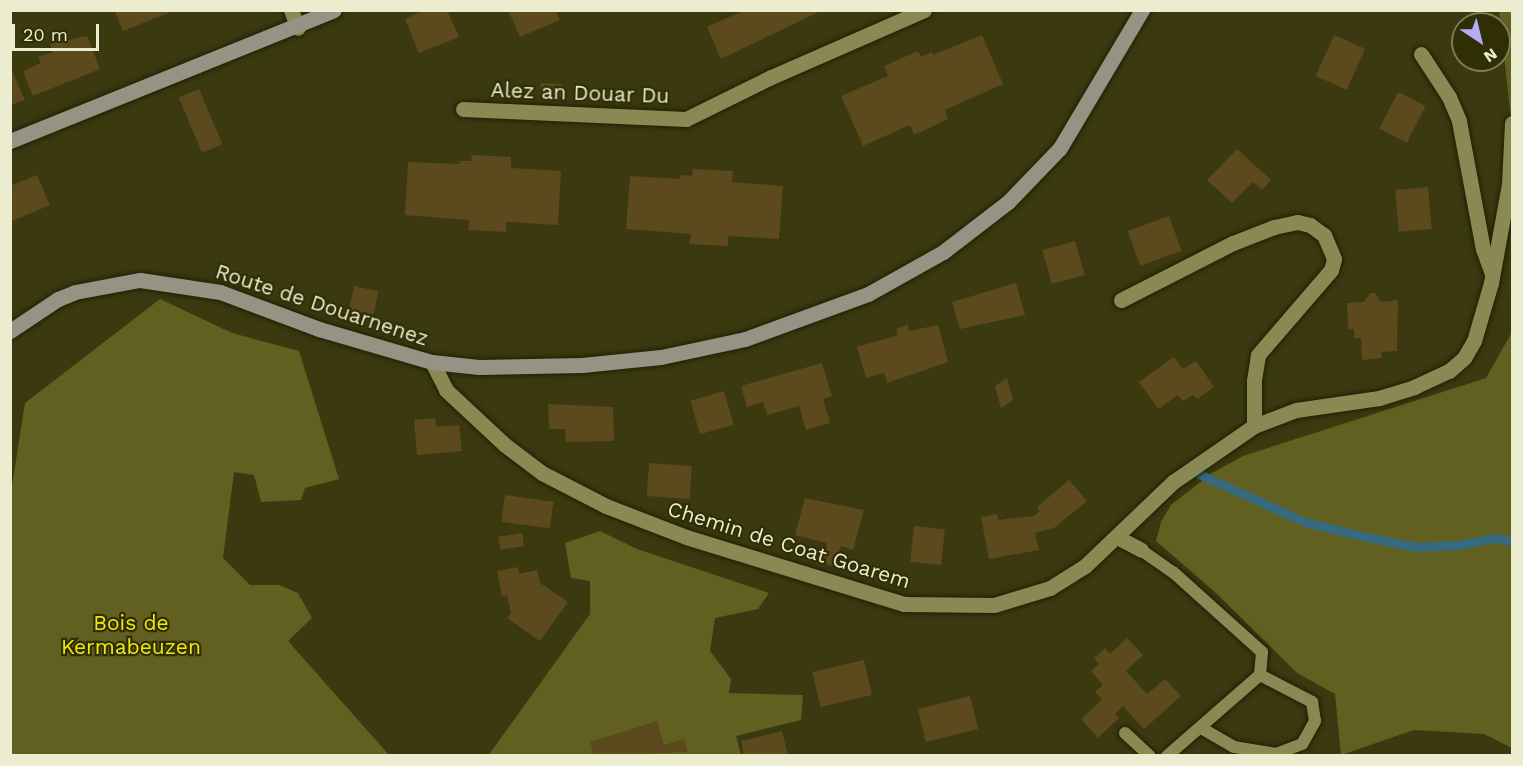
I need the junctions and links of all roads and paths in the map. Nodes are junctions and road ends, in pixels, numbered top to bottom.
1 (291, 10) edge
2 (334, 10) edge
3 (924, 10) edge
4 (1142, 10) edge
5 (298, 28) junction
6 (1421, 54) dead end
7 (463, 109) dead end
8 (1512, 123) edge
9 (10, 141) edge
10 (1493, 275) junction
11 (1121, 300) dead end
12 (10, 331) edge
13 (432, 362) junction
14 (1254, 426) junction
15 (1117, 537) junction
16 (1141, 550) joint
17 (1260, 675) junction
18 (1200, 727) junction
19 (1125, 733) dead end
20 (1150, 756) edge
21 (1167, 756) edge

1 - 5 street
2 - 5 main road
3 - 7 street, Alez an Douar Du
4 - 13 main road, Route de Douarnenez
5 - 9 main road
6 - 10 street
8 - 10 street, Chemin de Coat Goarem
10 - 14 street, Chemin de Coat Goarem
11 - 14 street
12 - 13 main road, Route de Douarnenez
13 - 15 street, Chemin de Coat Goarem
14 - 15 street, Chemin de Coat Goarem
15 - 16 street
16 - 17 lane
17 - 18 lane
17 - 18 lane
18 - 21 lane
19 - 20 lane

